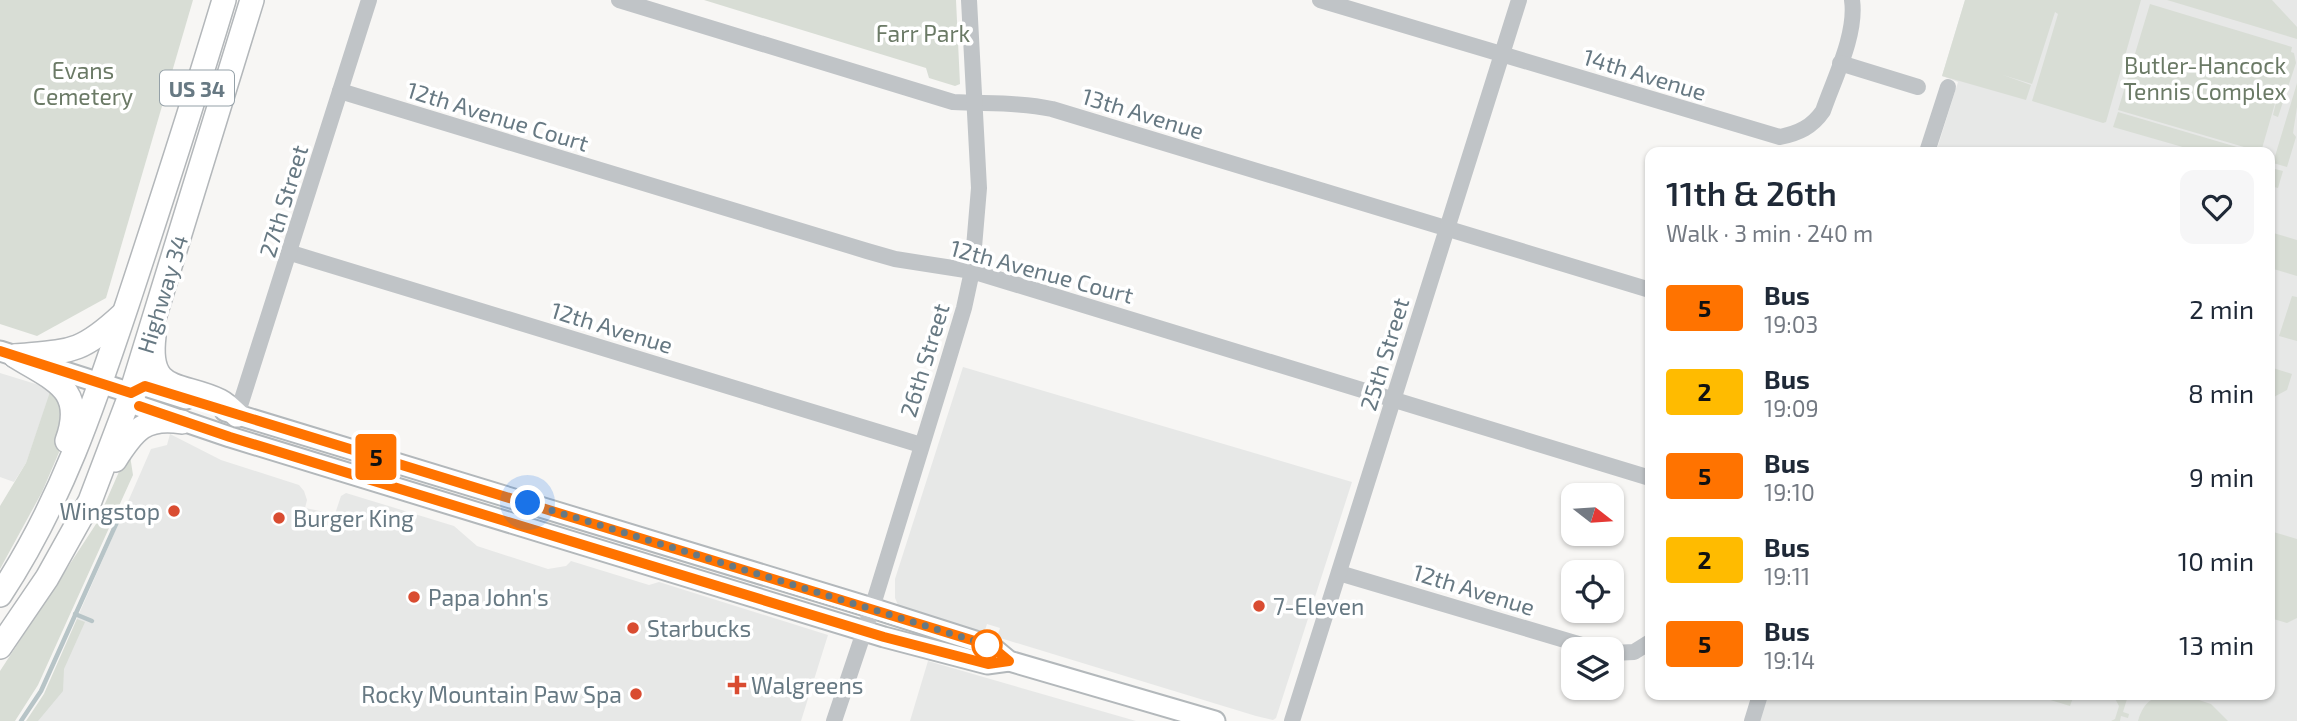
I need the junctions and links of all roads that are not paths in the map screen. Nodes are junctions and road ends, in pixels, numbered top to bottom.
1 (225, 0) edge
2 (252, 0) edge
3 (369, 0) edge
4 (618, 0) edge
5 (969, 0) edge
6 (1320, 0) edge
7 (1520, 0) edge
8 (1852, 0) edge
9 (1503, 55) junction
10 (1840, 63) junction
11 (1919, 87) dead end
12 (1948, 87) dead end
13 (340, 91) junction
14 (976, 104) junction
15 (1929, 147) edge
16 (1448, 228) junction
17 (290, 253) junction
18 (972, 271) junction
19 (1645, 288) edge
20 (158, 309) junction
21 (124, 313) junction
22 (7, 354) edge
23 (101, 383) junction
24 (131, 393) junction
25 (1394, 400) junction
26 (237, 415) junction
27 (182, 422) junction
28 (921, 445) junction
29 (1645, 476) edge
30 (90, 501) junction
31 (29, 546) junction
32 (1339, 573) junction
33 (0, 595) edge
34 (872, 608) junction
35 (864, 631) junction
36 (1561, 639) edge
37 (1645, 645) edge
38 (0, 647) edge
39 (1624, 652) edge
40 (1009, 661) junction
41 (1758, 700) edge
42 (834, 721) edge
43 (1215, 721) edge
44 (1292, 721) edge
45 (1752, 721) edge

1 - 21 highway, Highway 34 / US 34
2 - 20 highway, Highway 34 / US 34
3 - 13 street, 27th Street
4 - 14 street, 13th Avenue
5 - 14 street, 26th Street
6 - 9 street, 14th Avenue
7 - 9 street, 25th Street
8 - 10 street, 14th Avenue
9 - 10 street, 14th Avenue
9 - 16 street, 25th Street
10 - 11 street
12 - 15 street
13 - 17 street, 27th Street
13 - 18 street, 12th Avenue Court
14 - 16 street, 13th Avenue
14 - 18 street, 26th Street
16 - 19 street, 13th Avenue
16 - 25 street, 25th Street
17 - 26 street, 27th Street
17 - 28 street, 12th Avenue
18 - 25 street, 12th Avenue Court
18 - 28 street, 26th Street
20 - 24 highway, Highway 34 / US 34
20 - 26 highway
21 - 22 highway
21 - 23 highway, Highway 34 / US 34
22 - 23 main road
22 - 31 highway
23 - 24 main road
23 - 31 highway, Highway 34 / US 34
24 - 26 main road
24 - 27 main road
24 - 30 highway, Highway 34 / US 34
25 - 29 street, 12th Avenue Court
25 - 32 street, 25th Street
26 - 34 main road
27 - 30 highway
27 - 35 main road
28 - 34 street, 26th Street
30 - 38 highway, Highway 34 / US 34
31 - 33 highway, Highway 34 / US 34
32 - 36 street, 12th Avenue
32 - 44 street, 25th Street
34 - 35 street, 26th Street
34 - 40 main road
35 - 40 main road
35 - 42 street, 26th Street
37 - 39 street
40 - 43 main road
41 - 45 street

